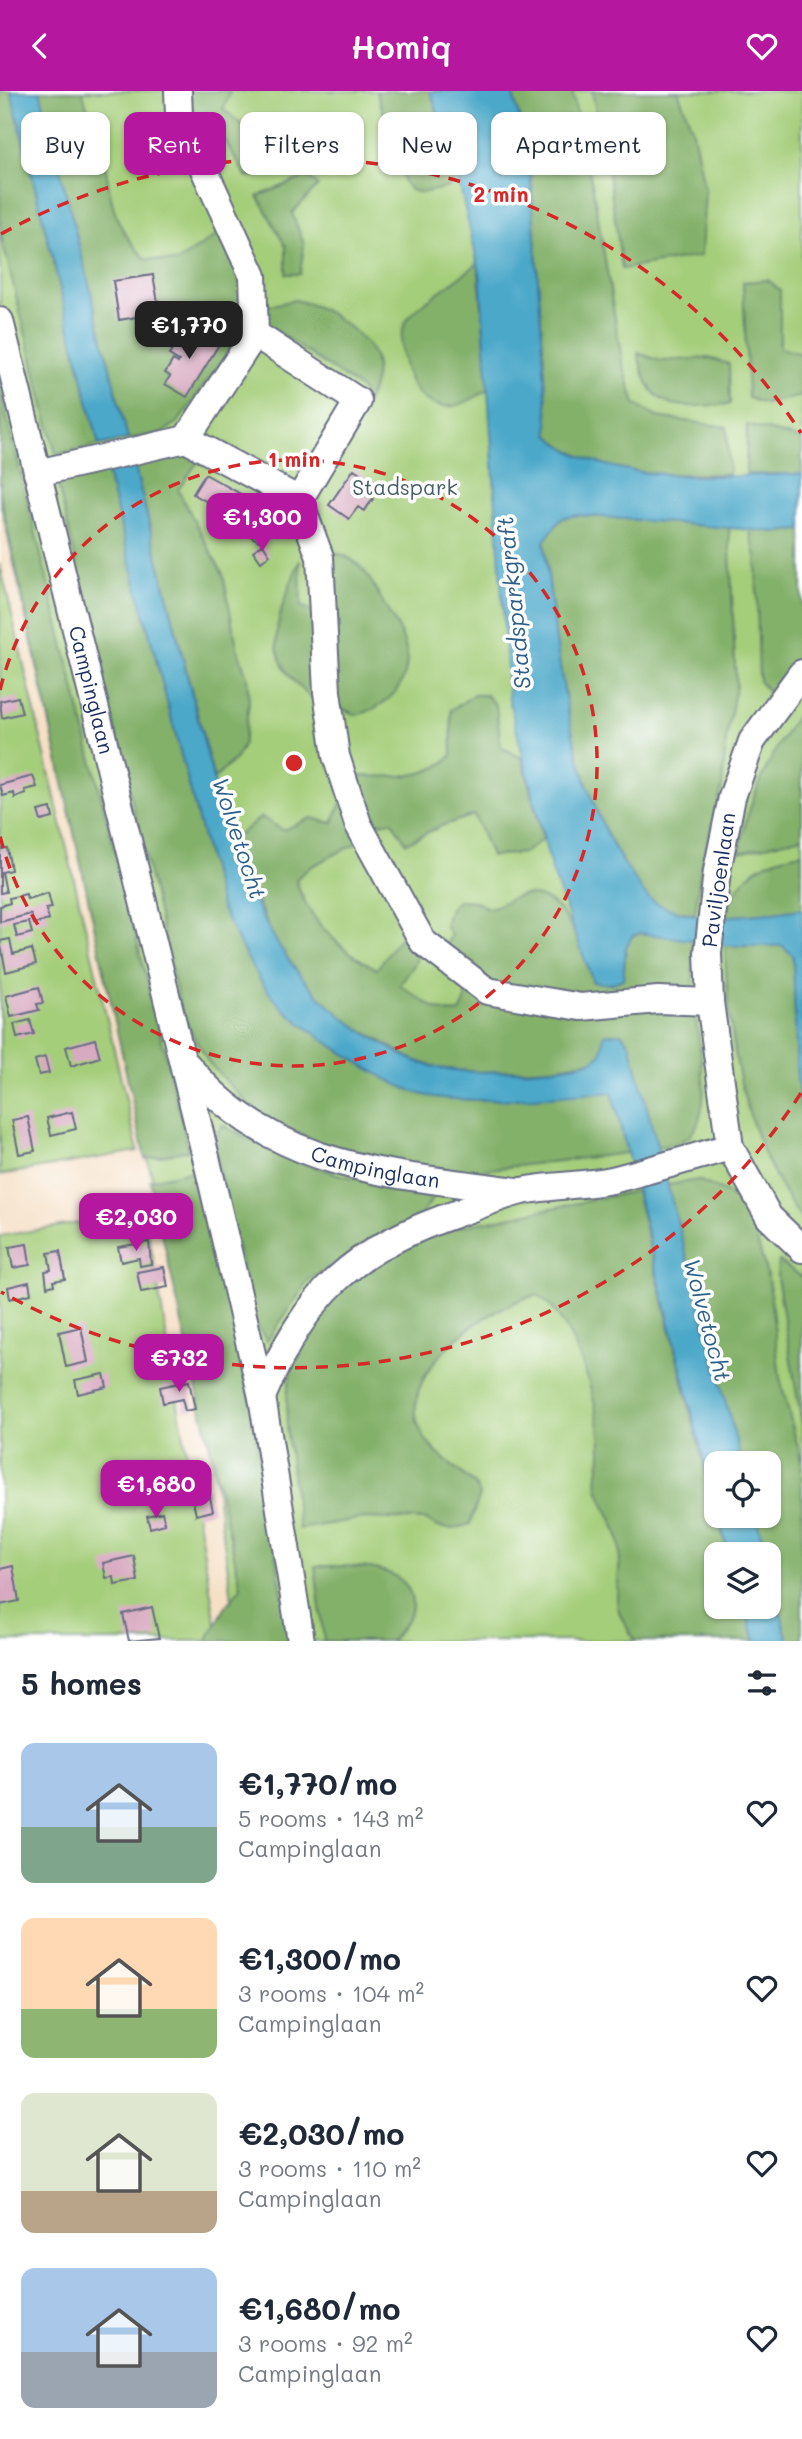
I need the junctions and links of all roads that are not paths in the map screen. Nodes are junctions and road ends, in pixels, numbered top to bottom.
1 (178, 91) edge
2 (0, 321) edge
3 (255, 334) junction
4 (186, 439) junction
5 (37, 473) junction
6 (299, 500) junction
7 (802, 673) edge
8 (710, 1002) junction
9 (181, 1057) junction
10 (730, 1147) junction
11 (522, 1191) junction
12 (802, 1249) edge
13 (262, 1397) junction
14 (301, 1641) edge

1 - 3 street
2 - 5 street, Campinglaan
3 - 4 street
3 - 6 street
4 - 5 street
4 - 6 street
5 - 9 street, Campinglaan
6 - 8 street
7 - 8 street, Paviljoenlaan
8 - 10 street, Paviljoenlaan
9 - 11 street, Campinglaan
9 - 13 street, Campinglaan
10 - 11 street, Campinglaan
10 - 12 street
11 - 13 street, Campinglaan
13 - 14 street, Campinglaan

